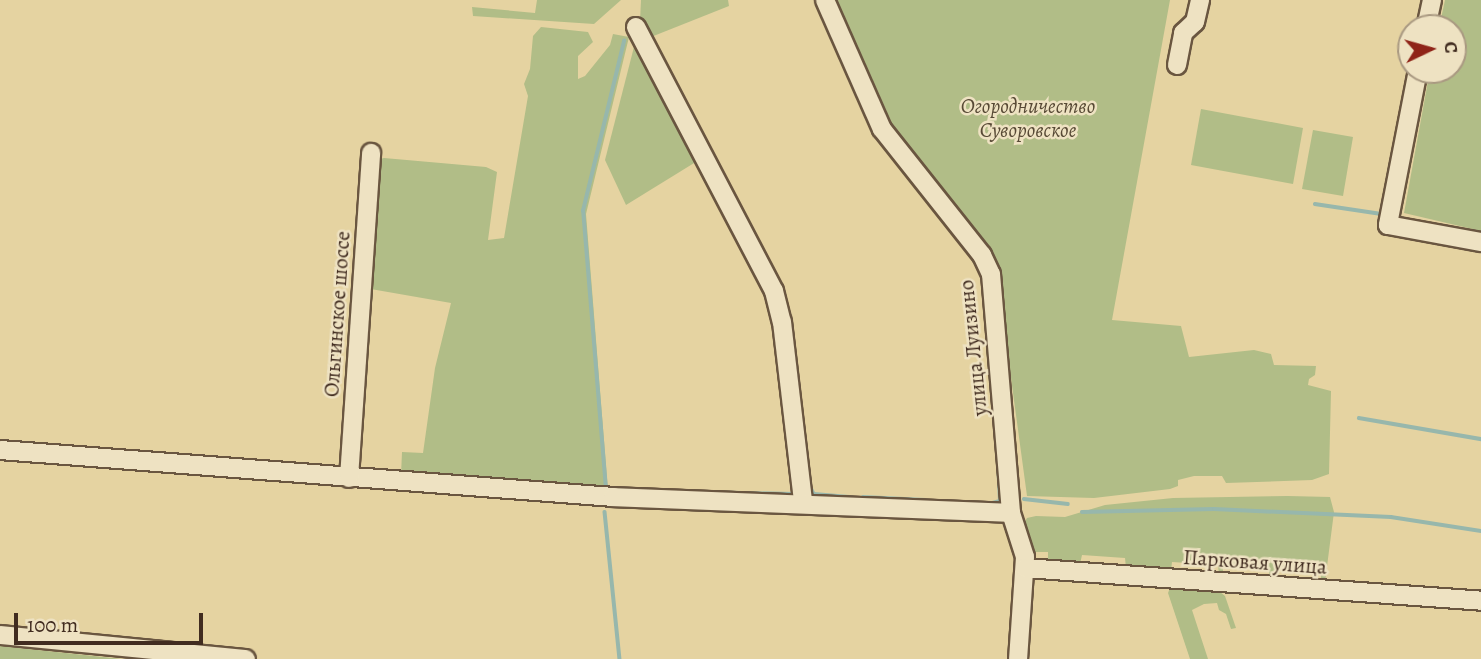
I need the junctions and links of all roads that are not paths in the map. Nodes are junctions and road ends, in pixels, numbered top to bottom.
1 (825, 0) edge
2 (1200, 0) edge
3 (636, 27) dead end
4 (1177, 65) dead end
5 (1415, 84) edge
6 (371, 153) dead end
7 (1481, 242) edge
8 (0, 450) edge
9 (349, 478) junction
10 (803, 502) junction
11 (1010, 513) junction
12 (1026, 568) junction
13 (1481, 601) edge
14 (0, 635) edge
15 (246, 659) edge
16 (1018, 659) edge

1 - 11 street, улица Луизино
2 - 4 street
3 - 10 street
5 - 7 street
6 - 9 street, Ольгинское шоссе
8 - 9 street
9 - 10 street
10 - 11 street
11 - 12 street, улица Луизино
12 - 13 street, Парковая улица
12 - 16 street, улица Луизино
14 - 15 street

